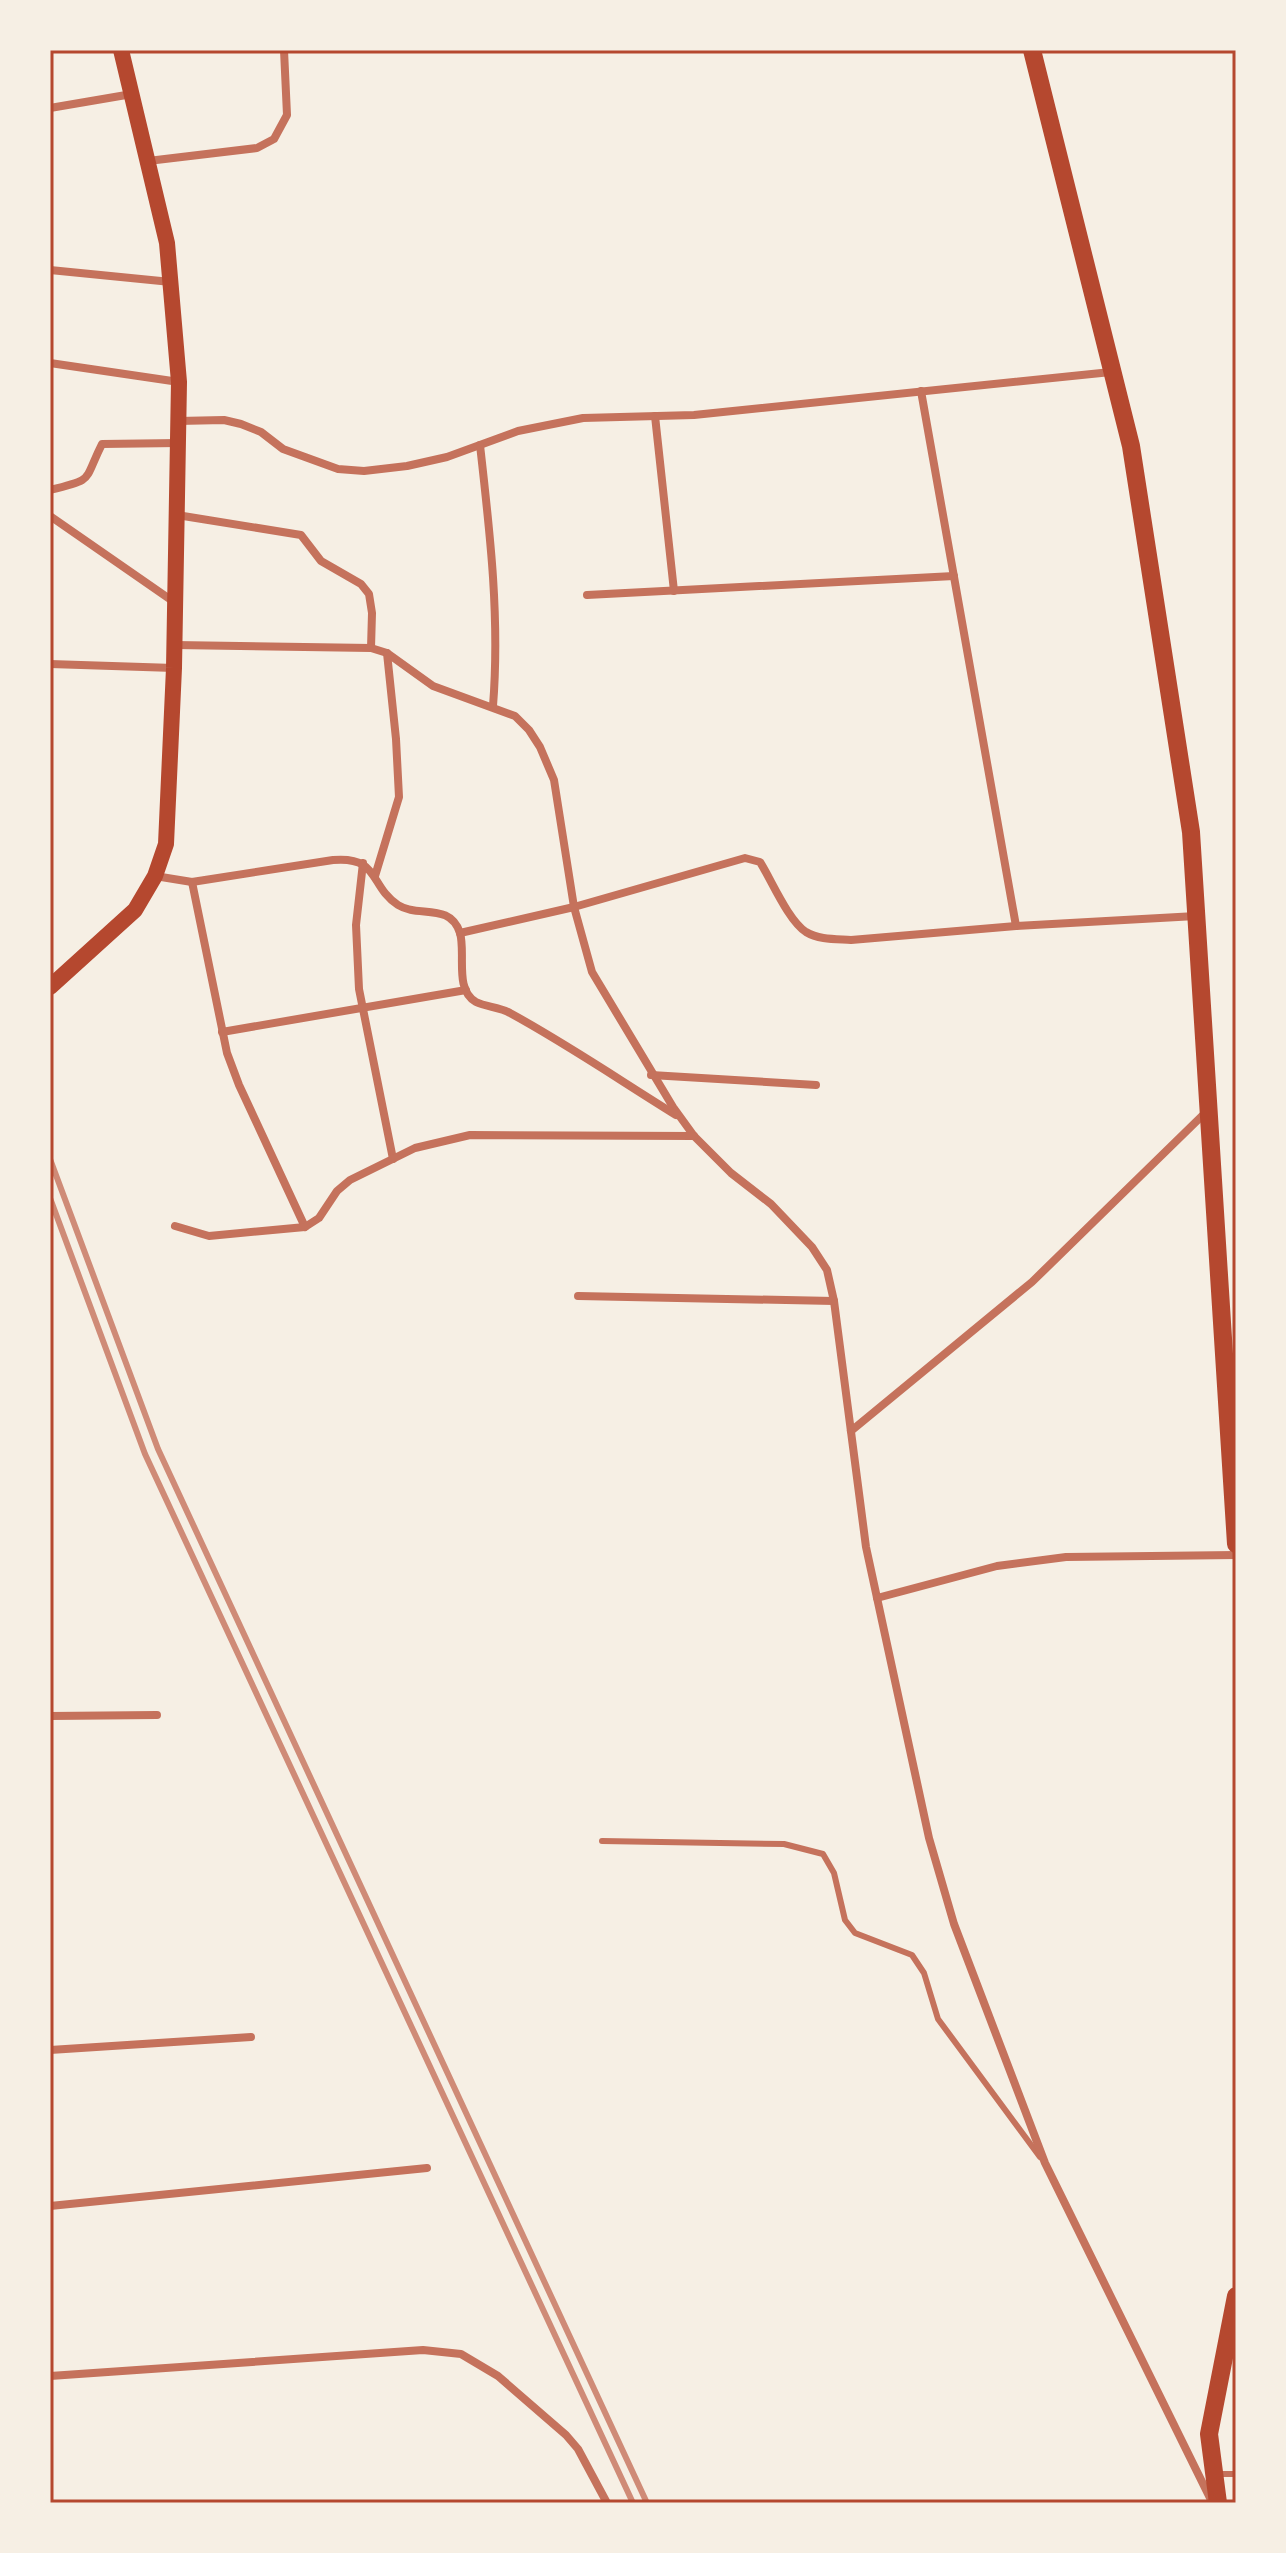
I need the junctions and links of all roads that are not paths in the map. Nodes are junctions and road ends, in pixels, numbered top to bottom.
1 (121, 50) edge
2 (284, 50) edge
3 (1032, 50) edge
4 (133, 94) junction
5 (50, 108) edge
6 (148, 161) junction
7 (50, 270) edge
8 (171, 282) junction
9 (50, 363) edge
10 (1112, 372) junction
11 (179, 382) junction
12 (921, 391) junction
13 (655, 416) junction
14 (178, 421) junction
15 (178, 443) junction
16 (480, 445) junction
17 (50, 490) edge
18 (176, 515) junction
19 (50, 516) edge
20 (954, 576) junction
21 (674, 591) junction
22 (587, 595) dead end
23 (175, 602) junction
24 (174, 645) junction
25 (371, 648) junction
26 (387, 653) junction
27 (50, 664) edge
28 (174, 668) junction
29 (493, 706) junction
30 (363, 863) junction
31 (155, 876) junction
32 (375, 876) junction
33 (192, 882) junction
34 (574, 907) junction
35 (1197, 916) junction
36 (1016, 926) junction
37 (460, 933) junction
38 (50, 987) edge
39 (466, 990) junction
40 (361, 1007) junction
41 (222, 1032) junction
42 (651, 1075) junction
43 (816, 1085) dead end
44 (1209, 1110) junction
45 (681, 1118) junction
46 (694, 1136) junction
47 (393, 1159) junction
48 (175, 1226) dead end
49 (305, 1227) junction
50 (578, 1296) dead end
51 (834, 1301) junction
52 (851, 1431) junction
53 (1236, 1544) edge
54 (1236, 1555) edge
55 (877, 1598) junction
56 (157, 1715) dead end
57 (50, 1716) edge
58 (602, 1841) dead end
59 (251, 2037) dead end
60 (50, 2050) edge
61 (1045, 2163) junction
62 (427, 2168) dead end
63 (50, 2206) edge
64 (1236, 2296) edge
65 (50, 2376) edge
66 (1214, 2474) junction
67 (1236, 2474) edge
68 (607, 2503) edge
69 (1215, 2503) edge

1 - 4 main road
2 - 6 street
3 - 10 main road
4 - 5 street
4 - 6 main road
6 - 8 main road
7 - 8 street
8 - 11 main road
9 - 11 street
10 - 12 street
10 - 35 main road
11 - 14 main road
12 - 13 street
12 - 20 street
13 - 16 street
13 - 21 street
14 - 15 main road
14 - 16 street
15 - 17 street
15 - 18 main road
16 - 29 street
18 - 23 main road
18 - 25 street
19 - 23 street
20 - 21 street
20 - 36 street
21 - 22 street
23 - 24 main road
24 - 25 street
24 - 28 main road
25 - 26 street
26 - 29 street
26 - 32 street
27 - 28 street
28 - 31 main road
29 - 34 street
30 - 32 street
30 - 33 street
30 - 40 street
31 - 33 street
31 - 38 main road
32 - 37 street
33 - 41 street
34 - 36 street
34 - 37 street
34 - 42 street
35 - 36 street
35 - 44 main road
37 - 39 street
39 - 40 street
39 - 45 street
40 - 41 street
40 - 47 street
41 - 49 street
42 - 43 street
42 - 45 street
44 - 52 street
44 - 53 main road
45 - 46 street
46 - 47 street
46 - 51 street
47 - 49 street
48 - 49 street
50 - 51 street
51 - 52 street
52 - 55 street
54 - 55 street
55 - 61 street
56 - 57 street
58 - 61 lane
59 - 60 street
61 - 69 street
62 - 63 street
64 - 66 main road
65 - 68 street
66 - 67 lane
66 - 69 main road

